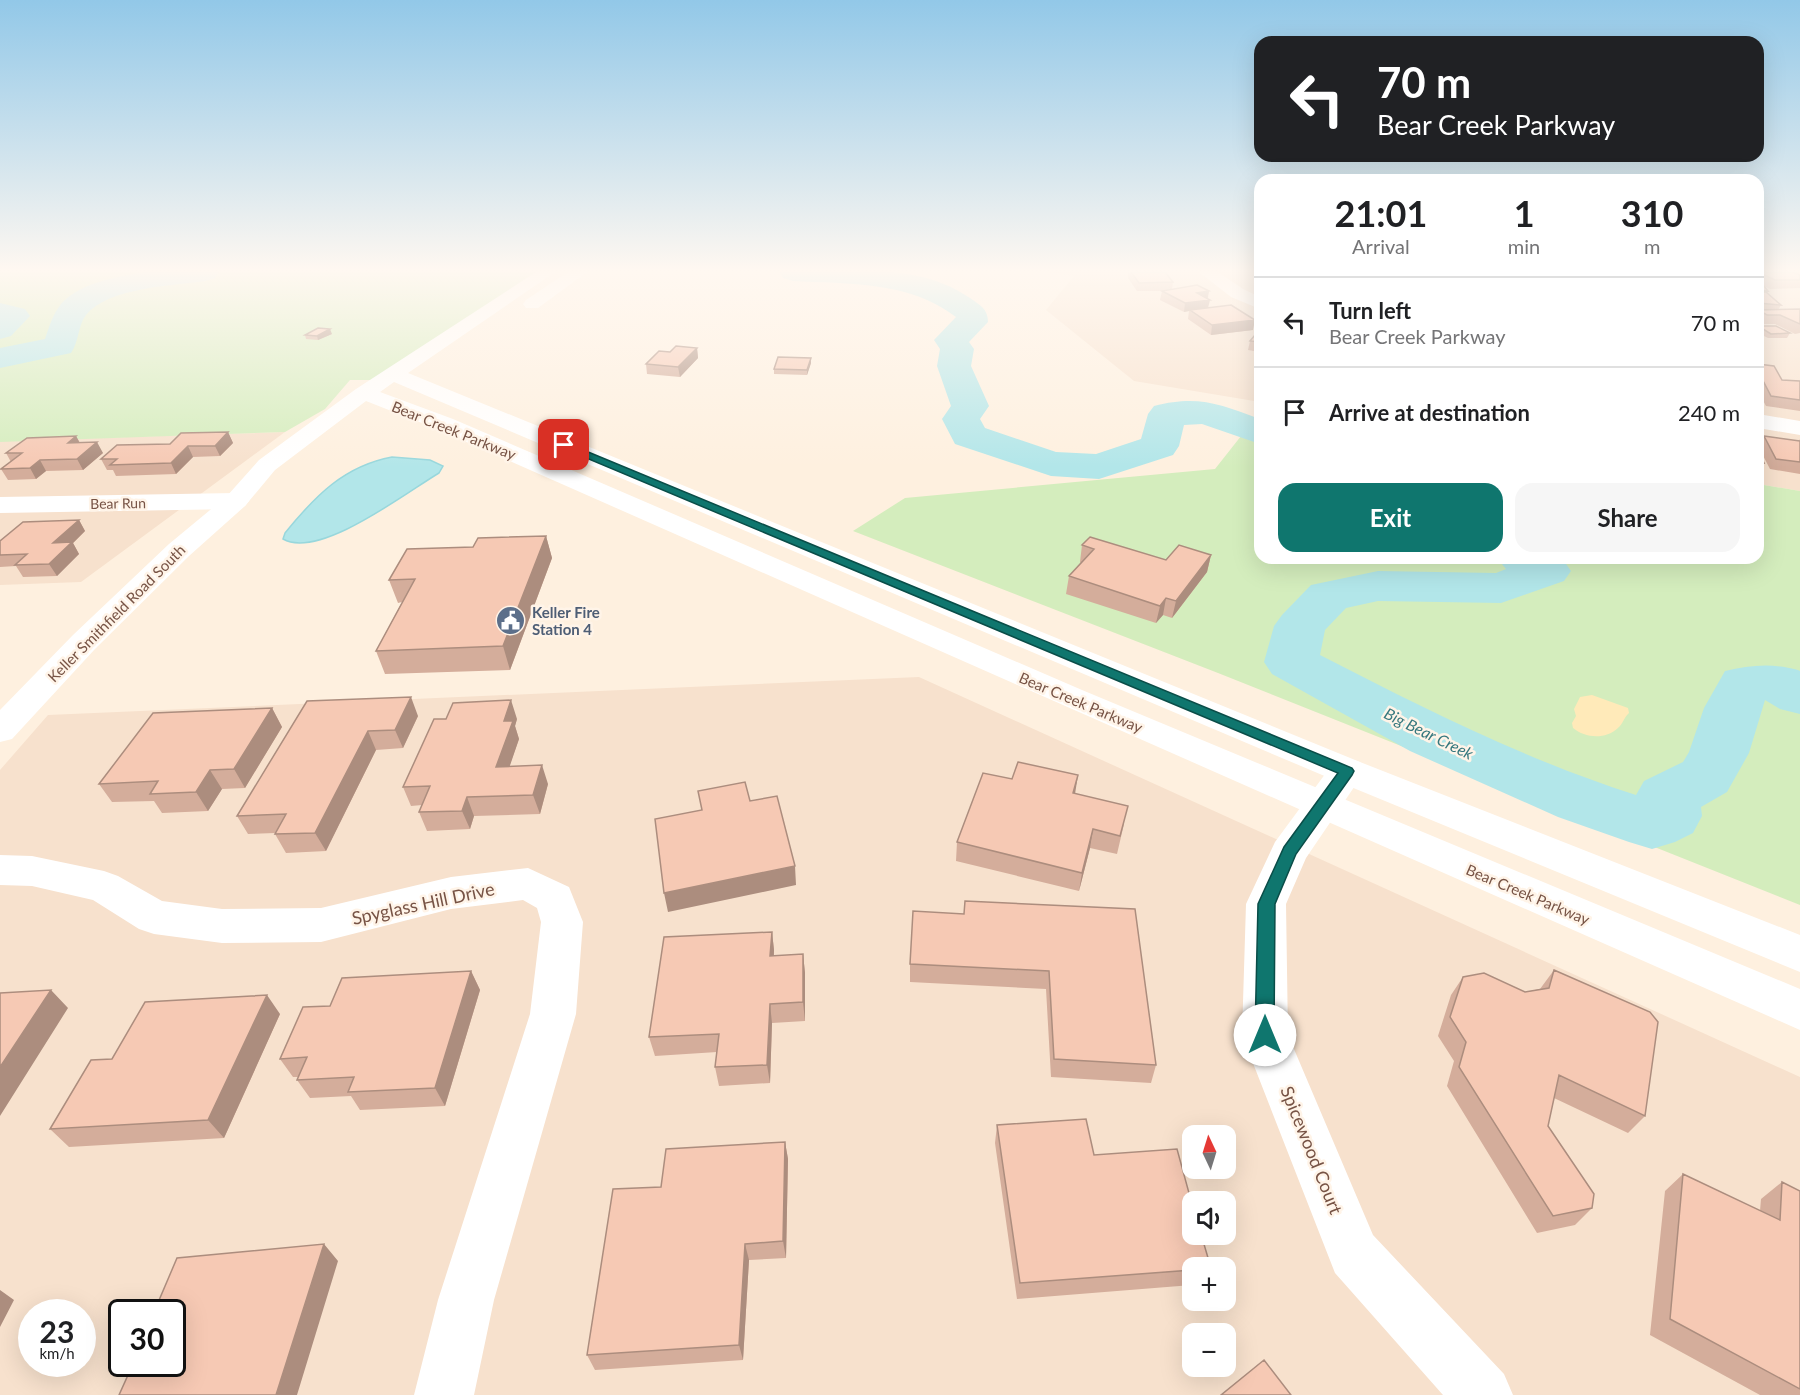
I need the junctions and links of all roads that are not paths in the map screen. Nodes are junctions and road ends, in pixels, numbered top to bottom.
1 (448, 337) edge
2 (392, 374) junction
3 (424, 378) junction
4 (363, 393) junction
5 (388, 402) junction
6 (1764, 422) edge
7 (1800, 428) edge
8 (605, 463) junction
9 (571, 480) junction
10 (236, 501) junction
11 (0, 506) edge
12 (783, 537) junction
13 (750, 558) junction
14 (946, 604) junction
15 (913, 629) junction
16 (0, 731) edge
17 (1347, 771) junction
18 (1324, 806) junction
19 (0, 870) edge
20 (1800, 954) edge
21 (1800, 1010) edge
22 (444, 1395) edge
23 (1483, 1395) edge

1 - 2 main road, Keller Smithfield Road South
2 - 3 main road, Bear Creek Parkway
2 - 4 main road, Keller Smithfield Road South
3 - 5 main road, Keller Smithfield Road South
3 - 8 main road, Bear Creek Parkway
4 - 5 main road, Bear Creek Parkway
4 - 10 main road, Keller Smithfield Road South
5 - 9 main road, Bear Creek Parkway
5 - 10 main road, Keller Smithfield Road South
6 - 7 main road
8 - 9 main road
8 - 12 main road, Bear Creek Parkway
9 - 13 main road, Bear Creek Parkway
10 - 11 main road, Bear Run
10 - 16 main road, Keller Smithfield Road South
12 - 13 main road
12 - 14 main road, Bear Creek Parkway
13 - 15 main road, Bear Creek Parkway
14 - 15 main road
14 - 17 main road, Bear Creek Parkway
15 - 18 main road, Bear Creek Parkway
17 - 18 main road, Spicewood Court
17 - 20 main road, Bear Creek Parkway
18 - 21 main road, Bear Creek Parkway
18 - 23 main road, Spicewood Court
19 - 22 main road, Spyglass Hill Drive

